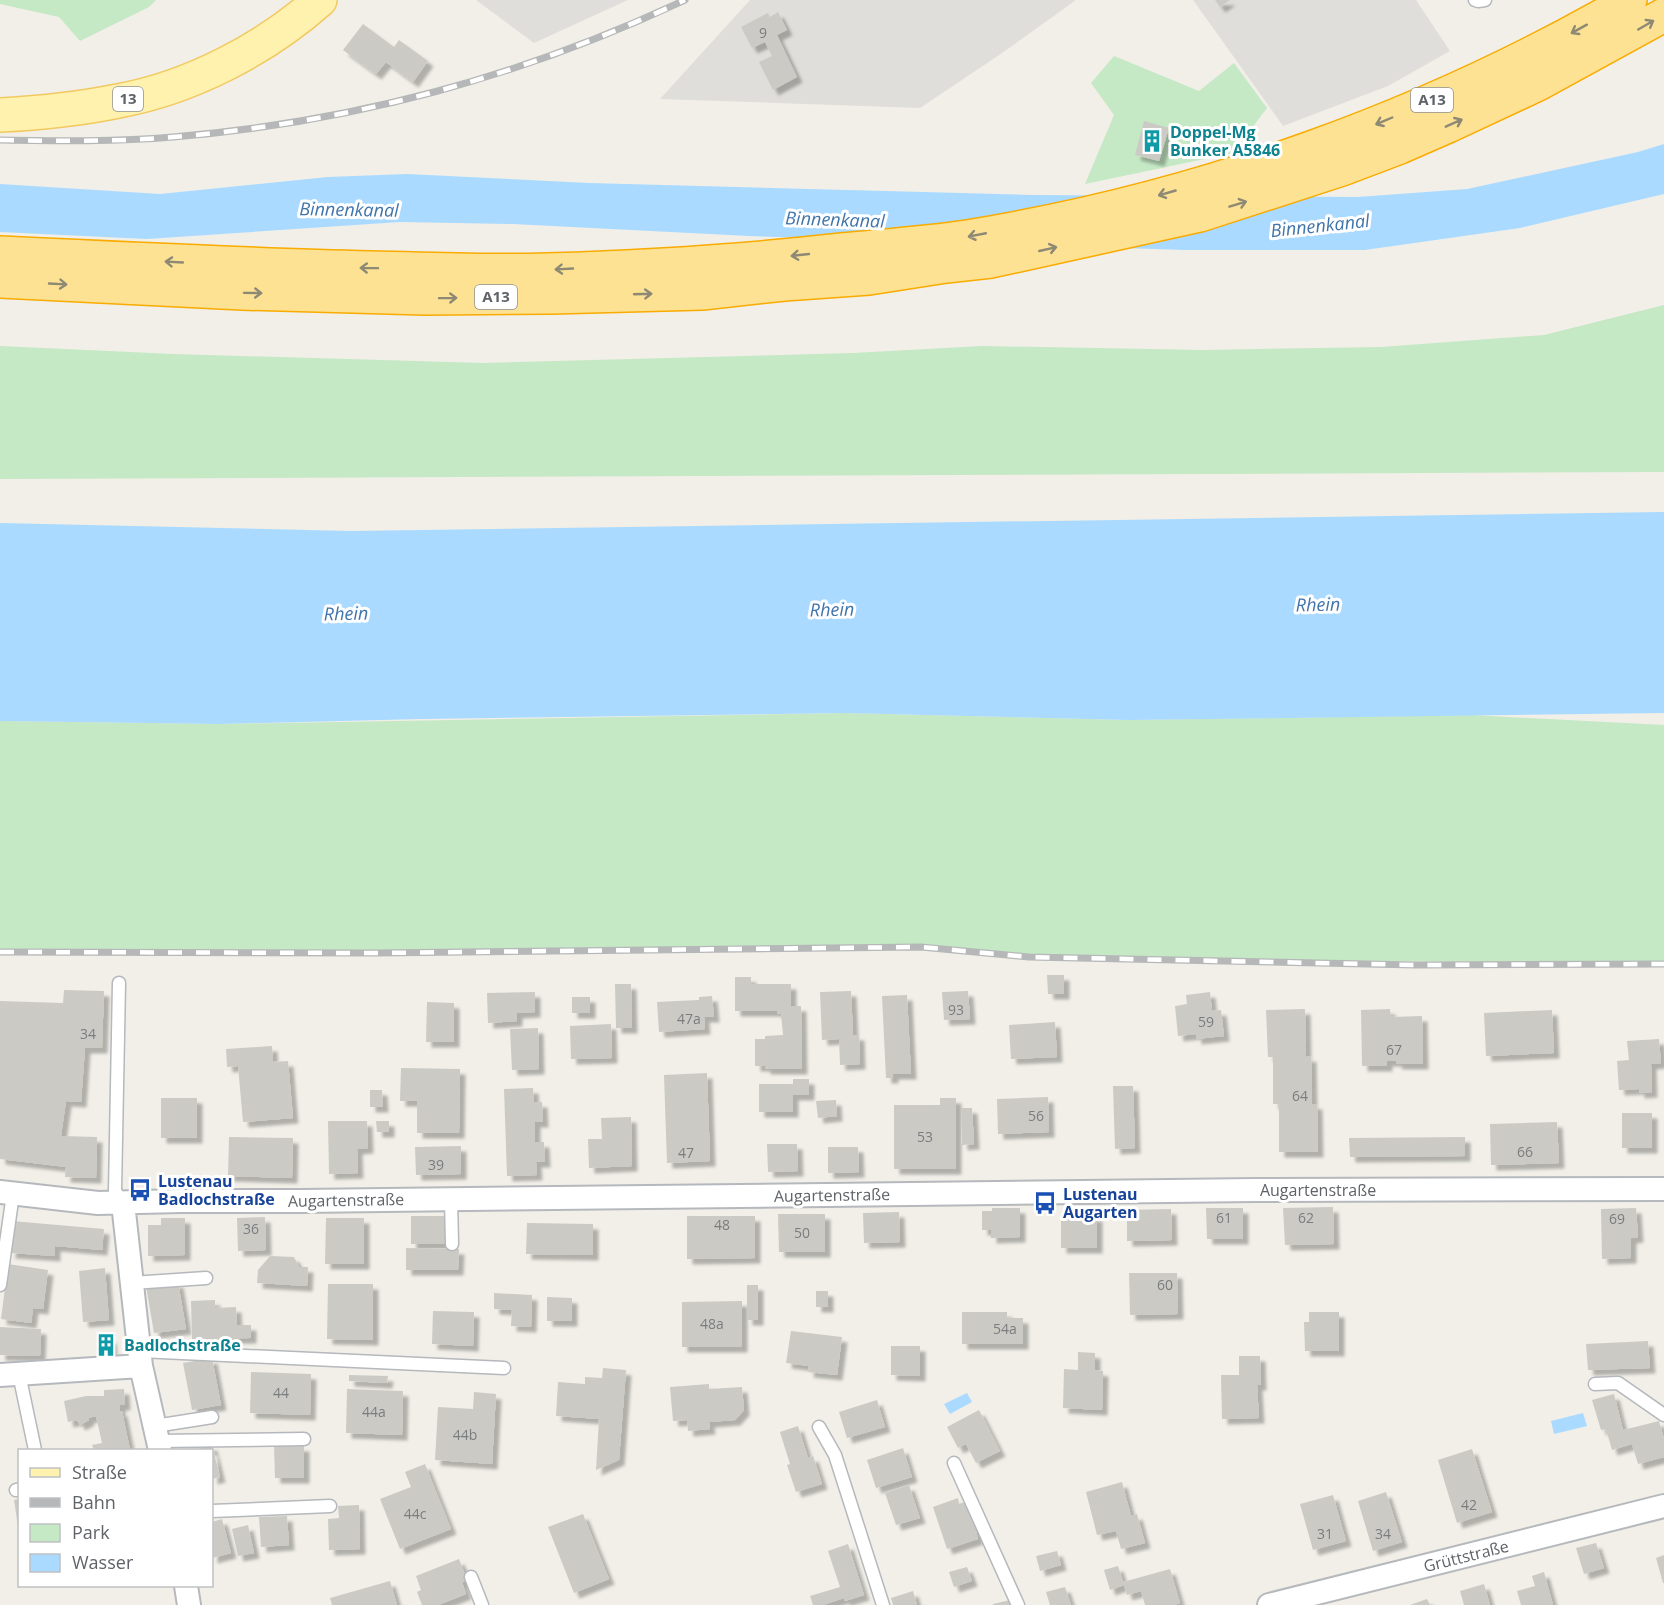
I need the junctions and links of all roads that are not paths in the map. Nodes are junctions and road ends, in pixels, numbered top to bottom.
1 (320, 0) edge
2 (1475, 0) edge
3 (1485, 0) edge
4 (1630, 0) edge
5 (1664, 15) edge
6 (0, 115) edge
7 (0, 254) edge
8 (0, 281) edge
9 (119, 983) dead end
10 (1664, 1189) edge
11 (7, 1193) edge
12 (451, 1199) junction
13 (123, 1203) junction
14 (452, 1244) dead end
15 (206, 1278) dead end
16 (132, 1283) junction
17 (0, 1285) edge
18 (140, 1359) junction
19 (504, 1368) dead end
20 (9, 1374) edge
21 (1595, 1384) dead end
22 (1664, 1416) edge
23 (212, 1417) dead end
24 (819, 1427) dead end
25 (158, 1439) edge
26 (303, 1439) dead end
27 (36, 1449) edge
28 (954, 1463) dead end
29 (330, 1506) dead end
30 (1664, 1506) edge
31 (213, 1511) edge
32 (471, 1577) dead end
33 (186, 1587) edge
34 (1310, 1600) edge
35 (189, 1605) edge
36 (482, 1605) edge
37 (883, 1605) edge
38 (1018, 1605) edge
39 (1269, 1605) edge

1 - 6 main road, 13
2 - 3 lane
4 -> 7 highway, A13
8 -> 5 highway, A13
9 - 13 lane
10 - 12 street, Augartenstraße
11 - 13 street, Augartenstraße
11 - 17 lane
12 - 13 street, Augartenstraße
12 - 14 lane
13 - 16 street
15 - 16 lane
16 - 18 street
18 - 19 lane
18 - 20 street
18 - 25 street
20 - 27 lane
21 - 22 lane
23 - 25 lane
24 - 37 lane
25 - 26 lane
28 - 38 lane
29 - 31 lane
30 - 34 street, Grüttstraße
32 - 36 lane
33 - 35 street
34 - 39 street, Grüttstraße

